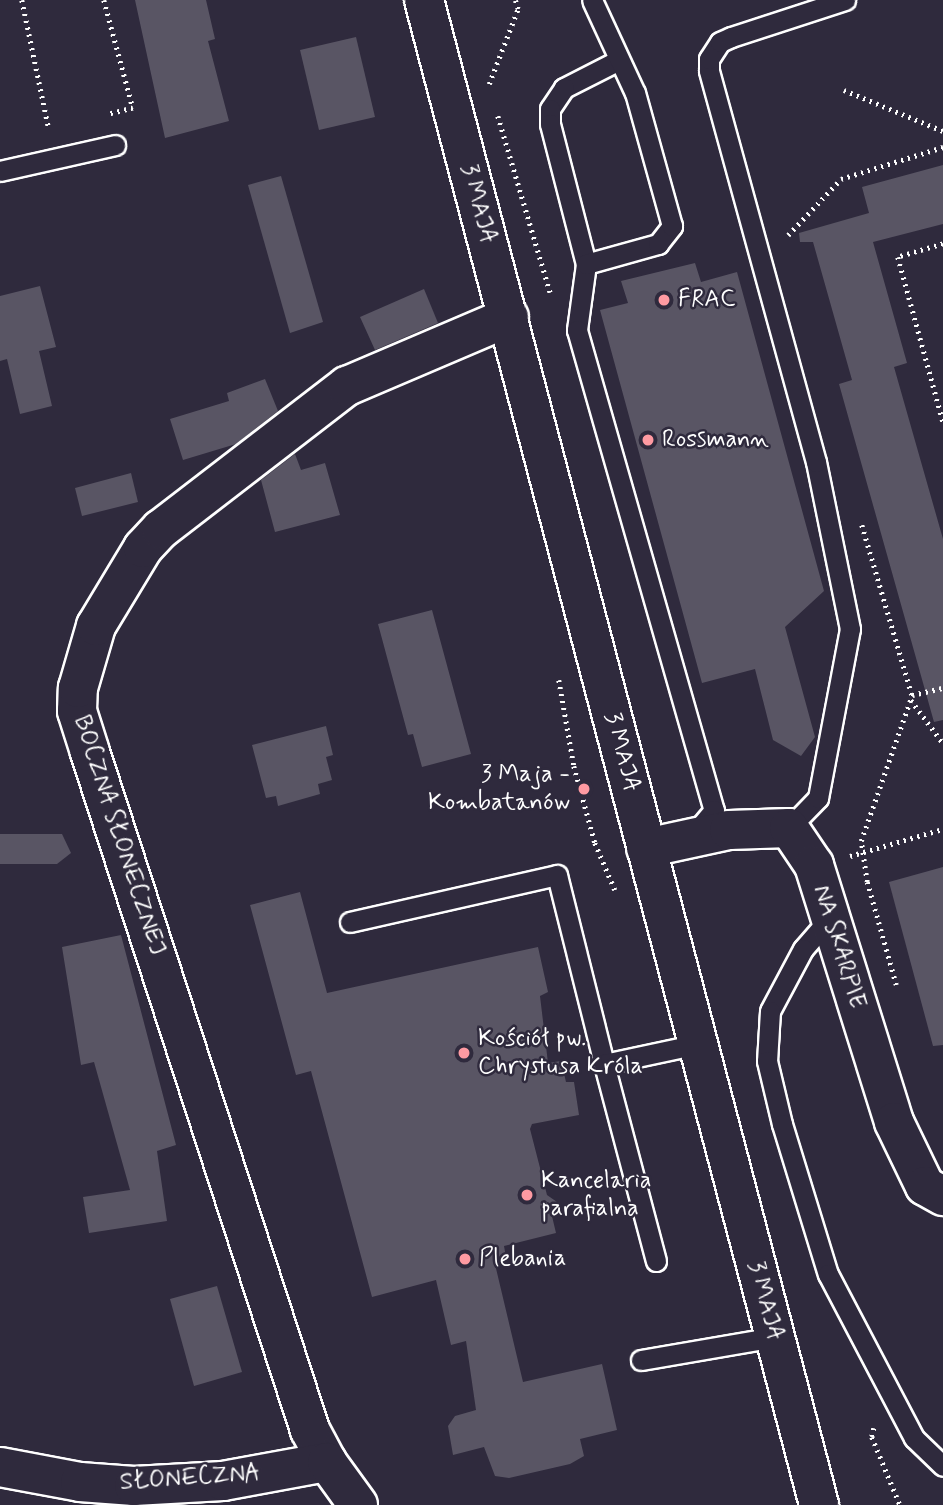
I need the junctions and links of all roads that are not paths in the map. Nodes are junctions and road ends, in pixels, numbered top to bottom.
1 (592, 0) edge
2 (845, 0) edge
3 (432, 2) edge
4 (619, 60) junction
5 (115, 145) dead end
6 (0, 171) edge
7 (586, 264) junction
8 (509, 317) junction
9 (789, 828) junction
10 (691, 838) junction
11 (646, 848) junction
12 (830, 918) junction
13 (350, 922) dead end
14 (698, 1044) junction
15 (604, 1064) junction
16 (943, 1196) edge
17 (656, 1261) dead end
18 (775, 1337) junction
19 (641, 1360) dead end
20 (327, 1462) junction
21 (943, 1466) edge
22 (0, 1467) edge
23 (358, 1505) edge
24 (819, 1505) edge

1 - 4 lane
2 - 9 lane
3 - 8 street, 3 MAJA
4 - 7 lane
4 - 7 lane
5 - 6 lane
7 - 10 lane
8 - 11 street, 3 MAJA
8 - 20 street, BOCZNA SŁONECZNEJ
9 - 10 street
9 - 12 street, NA SKARPIE
10 - 11 street
11 - 14 street, 3 MAJA
12 - 16 street, NA SKARPIE
12 - 21 lane
13 - 15 lane
14 - 15 lane
14 - 18 street, 3 MAJA
15 - 17 lane
18 - 19 lane
18 - 24 street, 3 MAJA
20 - 22 street, SŁONECZNA
20 - 23 street

